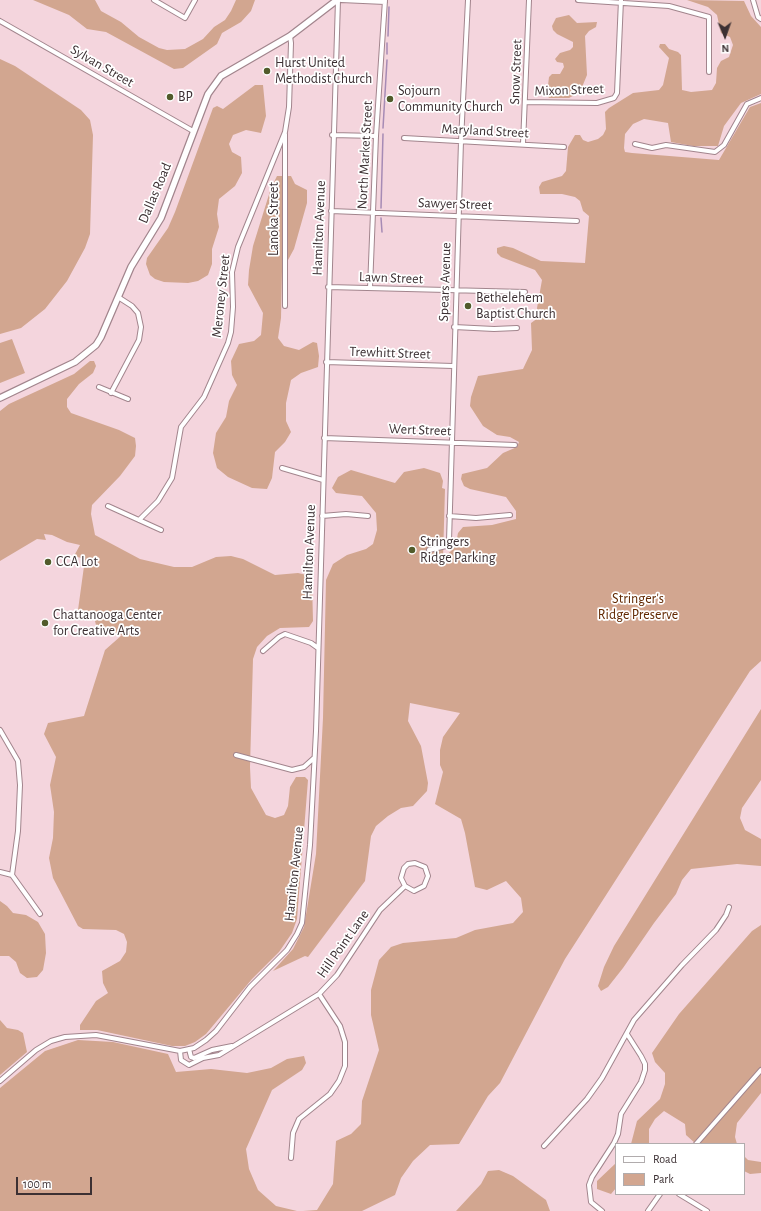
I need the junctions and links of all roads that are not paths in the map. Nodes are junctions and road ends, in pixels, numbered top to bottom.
1 (154, 0) edge
2 (195, 0) edge
3 (338, 0) edge
4 (341, 0) edge
5 (468, 0) edge
6 (529, 0) edge
7 (578, 0) edge
8 (752, 0) edge
9 (385, 1) edge
10 (621, 1) edge
11 (761, 19) edge
12 (0, 21) edge
13 (290, 36) junction
14 (710, 72) dead end
15 (761, 98) edge
16 (526, 102) junction
17 (193, 131) junction
18 (286, 132) junction
19 (332, 134) junction
20 (376, 136) junction
21 (404, 138) dead end
22 (461, 141) junction
23 (523, 144) junction
24 (635, 144) dead end
25 (564, 147) dead end
26 (331, 211) junction
27 (373, 212) junction
28 (459, 215) junction
29 (577, 221) dead end
30 (328, 287) junction
31 (370, 288) junction
32 (456, 290) junction
33 (525, 292) dead end
34 (118, 297) junction
35 (285, 306) dead end
36 (454, 327) junction
37 (517, 328) dead end
38 (326, 362) junction
39 (453, 366) junction
40 (99, 388) dead end
41 (111, 392) junction
42 (0, 398) edge
43 (128, 399) dead end
44 (324, 438) junction
45 (452, 442) junction
46 (515, 445) dead end
47 (282, 468) dead end
48 (323, 480) junction
49 (108, 506) dead end
50 (510, 515) dead end
51 (322, 516) junction
52 (368, 516) dead end
53 (450, 516) junction
54 (139, 520) junction
55 (161, 530) dead end
56 (429, 550) dead end
57 (318, 648) junction
58 (263, 651) dead end
59 (0, 730) edge
60 (236, 755) dead end
61 (314, 758) junction
62 (0, 872) edge
63 (12, 875) junction
64 (405, 886) junction
65 (729, 907) dead end
66 (40, 914) dead end
67 (318, 994) junction
68 (627, 1034) junction
69 (232, 1046) junction
70 (222, 1047) junction
71 (189, 1049) junction
72 (180, 1051) junction
73 (224, 1052) junction
74 (204, 1056) junction
75 (761, 1070) edge
76 (0, 1081) edge
77 (697, 1143) edge
78 (544, 1146) dead end
79 (291, 1158) dead end
80 (659, 1195) edge
81 (681, 1195) edge
82 (602, 1211) edge
83 (648, 1211) edge
84 (707, 1211) edge

1 - 2 street
3 - 13 street, Dallas Road
3 - 19 street, Hamilton Avenue
4 - 9 street
5 - 22 street, Spears Avenue
6 - 16 street, Snow Street
7 - 10 street
8 - 11 street
9 - 20 street, North Market Street
10 - 14 street
10 - 16 street, Mixon Street
12 - 17 street, Sylvan Street
13 - 17 street, Dallas Road
13 - 18 street, Meroney Street
15 - 24 street
16 - 23 street, Snow Street
17 - 34 street, Dallas Road
18 - 35 street, Lanoka Street
18 - 54 street, Meroney Street
19 - 20 street
19 - 26 street, Hamilton Avenue
20 - 27 street, North Market Street
21 - 22 street, Maryland Street
22 - 23 street, Maryland Street
22 - 28 street, Spears Avenue
23 - 25 street, Maryland Street
26 - 27 street, Sawyer Street
26 - 30 street, Hamilton Avenue
27 - 28 street, Sawyer Street
27 - 31 street, North Market Street
28 - 29 street, Sawyer Street
28 - 32 street, Spears Avenue
30 - 31 street, Lawn Street
30 - 38 street, Hamilton Avenue
31 - 32 street, Lawn Street
32 - 33 street, Lawn Street
32 - 36 street, Spears Avenue
34 - 41 street
34 - 42 street, Dallas Road
36 - 37 street
36 - 39 street, Spears Avenue
38 - 39 street, Trewhitt Street
38 - 44 street, Hamilton Avenue
39 - 45 street, Spears Avenue
40 - 41 street
41 - 43 street
44 - 45 street, Wert Street
44 - 48 street, Hamilton Avenue
45 - 46 street, Wert Street
45 - 53 street, Spears Avenue
47 - 48 street
48 - 51 street, Hamilton Avenue
49 - 54 street
50 - 53 street
51 - 52 street
51 - 57 street, Hamilton Avenue
53 - 56 street, Spears Avenue
54 - 55 street
57 - 58 street
57 - 61 street, Hamilton Avenue
59 - 63 street
60 - 61 street
61 - 71 street, Hamilton Avenue
62 - 63 street
63 - 66 street
64 - 64 street
64 - 67 street, Hill Point Lane
65 - 68 street
67 - 69 street, Hill Point Lane
67 - 79 street
68 - 78 street
68 - 82 street
69 - 70 street, Hill Point Lane
69 - 73 street, Hill Point Lane
70 - 73 street
70 - 74 street, Hill Point Lane
71 - 72 street, Hamilton Avenue
71 - 74 street
72 - 74 street, Hill Point Lane
72 - 76 street
73 - 74 street, Hill Point Lane
75 - 77 street
80 - 83 street
81 - 84 street

